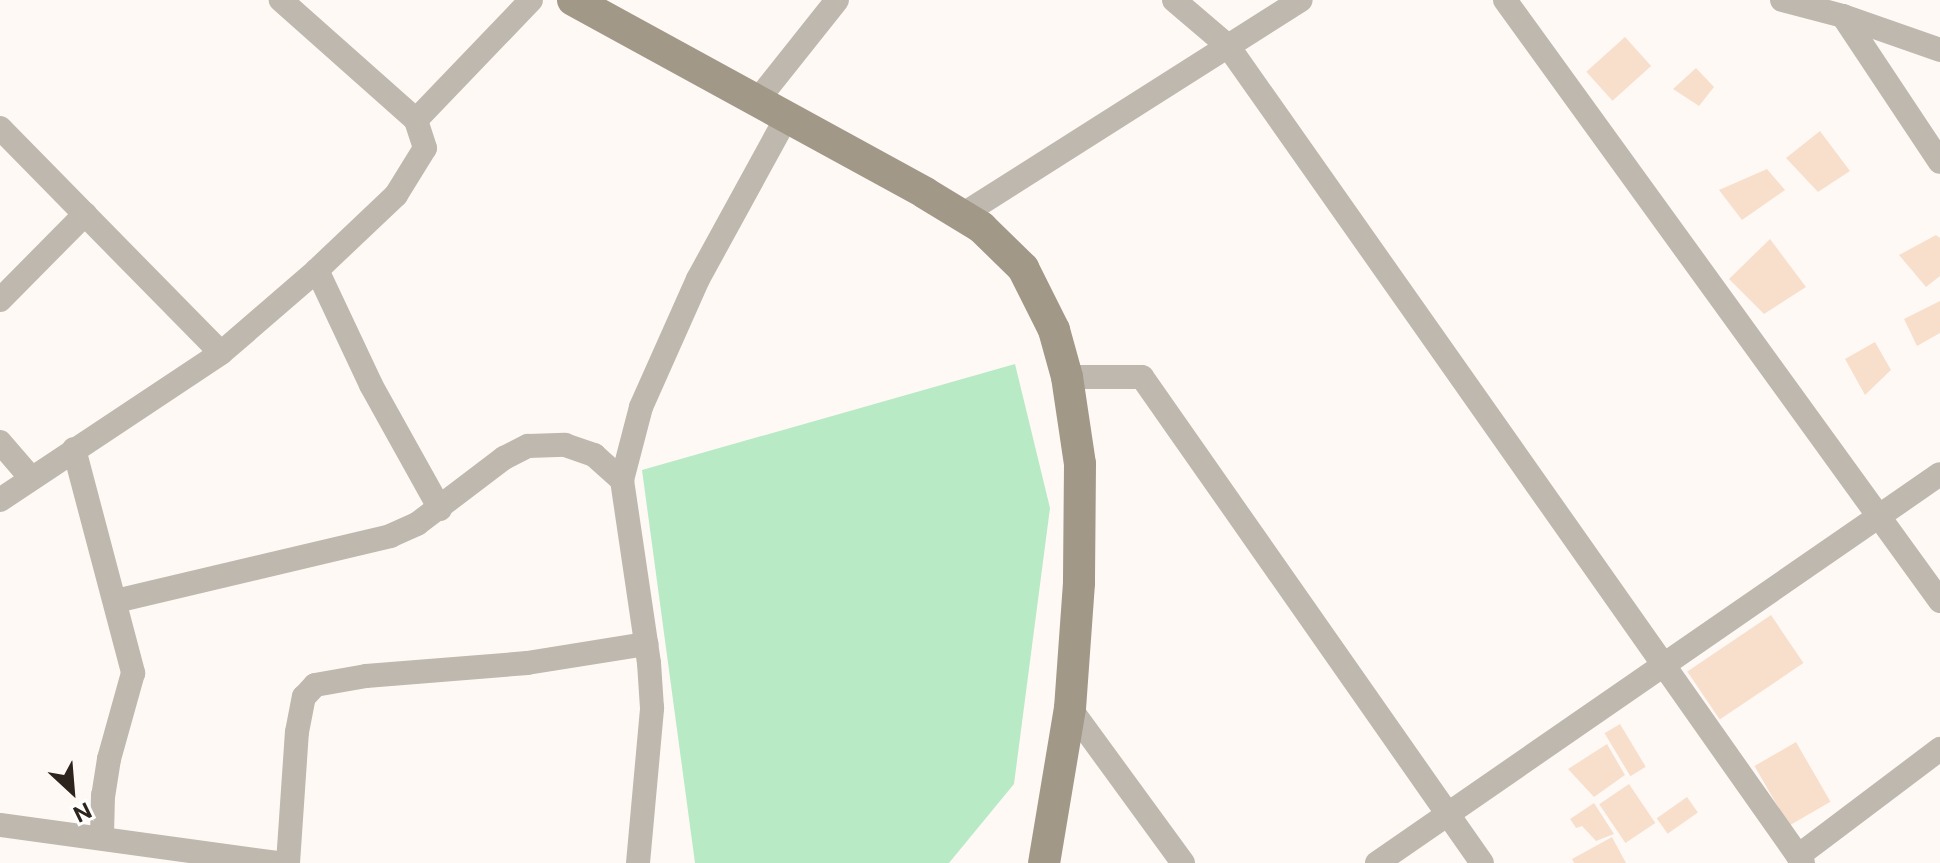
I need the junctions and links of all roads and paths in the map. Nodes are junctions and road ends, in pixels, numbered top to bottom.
1 (281, 0) edge
2 (531, 0) edge
3 (573, 0) edge
4 (837, 0) edge
5 (1174, 0) edge
6 (1301, 0) edge
7 (1505, 0) edge
8 (1782, 0) edge
9 (1843, 16) junction
10 (1228, 46) junction
11 (1940, 50) edge
12 (756, 102) junction
13 (786, 118) junction
14 (416, 120) junction
15 (0, 128) edge
16 (1940, 162) edge
17 (85, 214) junction
18 (962, 215) junction
19 (317, 270) junction
20 (0, 300) edge
21 (221, 353) junction
22 (1067, 377) junction
23 (0, 442) edge
24 (74, 449) junction
25 (1940, 474) edge
26 (31, 478) junction
27 (622, 480) junction
28 (0, 500) edge
29 (440, 509) junction
30 (1879, 514) junction
31 (116, 601) junction
32 (1940, 601) edge
33 (646, 644) junction
34 (1664, 662) junction
35 (1070, 708) junction
36 (1940, 749) edge
37 (1447, 814) junction
38 (0, 825) edge
39 (102, 836) junction
40 (1800, 859) edge
41 (277, 863) edge
42 (288, 863) edge
43 (638, 863) edge
44 (1044, 863) edge
45 (1183, 863) edge
46 (1377, 863) edge
47 (1482, 863) edge
48 (1821, 863) edge

1 - 14 street
2 - 14 street
3 - 12 street
4 - 12 street
5 - 10 street
6 - 10 street
7 - 30 street
8 - 9 street
9 - 11 street
9 - 16 street
10 - 18 street
10 - 34 street
12 - 13 street
13 - 18 street
13 - 27 street
14 - 19 street
15 - 17 street
17 - 20 street
17 - 21 street
18 - 22 street
19 - 21 street
19 - 29 street
21 - 24 street
22 - 35 street
22 - 37 street
23 - 26 street
24 - 26 street
24 - 31 street
25 - 30 street
26 - 28 street
27 - 29 street
27 - 33 street
29 - 31 street
30 - 32 street
30 - 34 street
31 - 39 street
33 - 42 street
33 - 43 street
34 - 37 street
34 - 40 street
35 - 44 street
35 - 45 street
36 - 40 street
37 - 46 street
37 - 47 street
38 - 39 street
39 - 41 street
40 - 48 street

